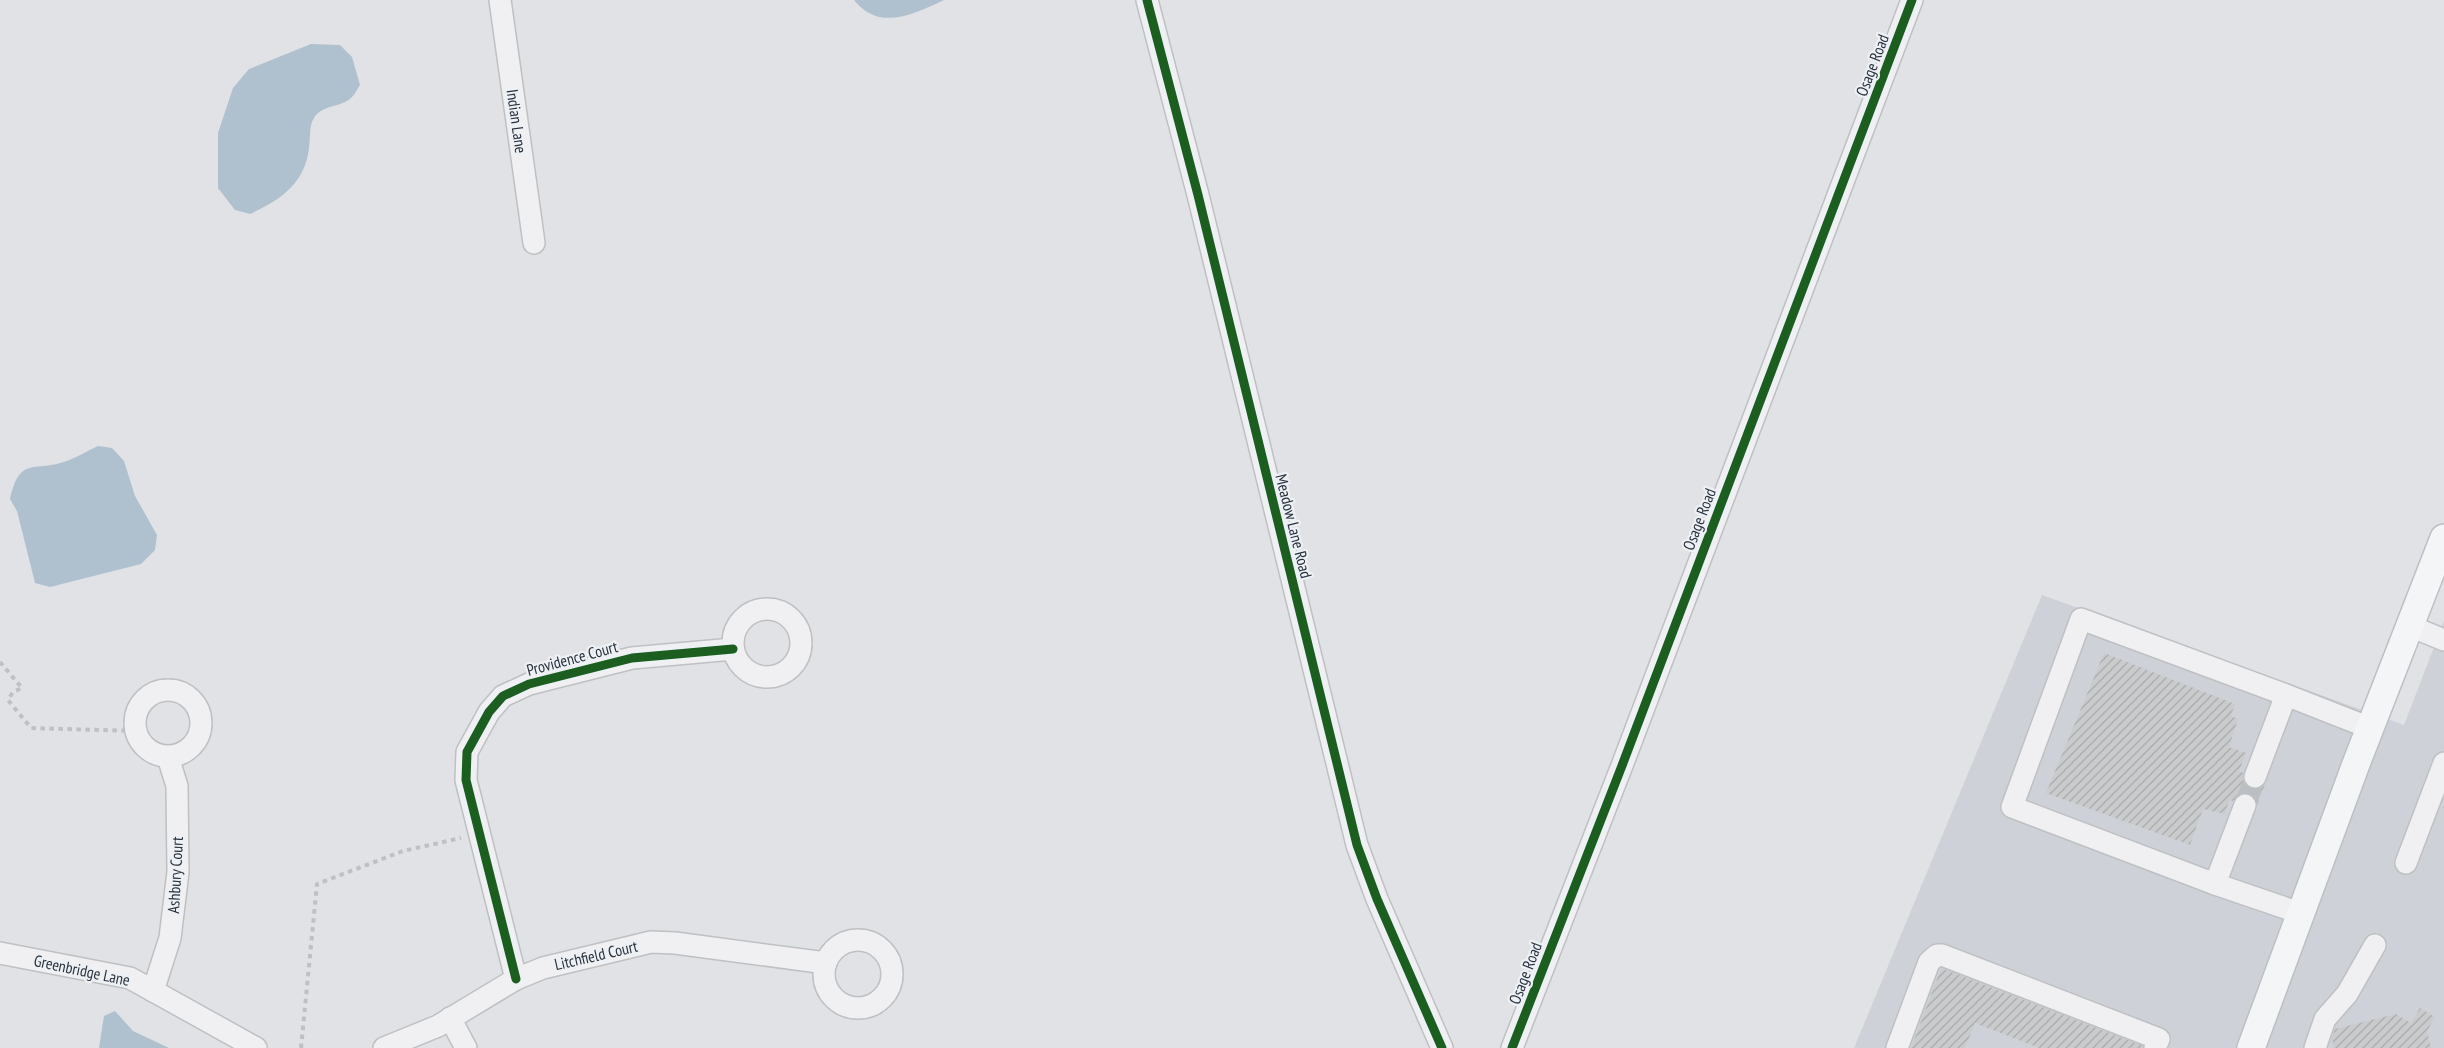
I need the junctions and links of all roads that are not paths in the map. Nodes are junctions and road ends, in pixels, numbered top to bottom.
1 (501, 0) edge
2 (1148, 0) edge
3 (1912, 0) edge
4 (534, 243) dead end
5 (2444, 538) edge
6 (2410, 626) junction
7 (2444, 640) edge
8 (733, 649) dead end
9 (2286, 695) junction
10 (2370, 728) junction
11 (168, 757) junction
12 (2442, 771) edge
13 (2255, 777) tunnel mouth
14 (2245, 805) tunnel mouth
15 (2406, 863) dead end
16 (2216, 884) junction
17 (2300, 913) junction
18 (2375, 945) dead end
19 (0, 953) edge
20 (826, 963) dead end
21 (516, 978) junction
22 (153, 991) junction
23 (450, 1018) junction
24 (256, 1048) edge
25 (384, 1048) edge
26 (466, 1048) edge
27 (1442, 1048) edge
28 (1512, 1048) edge
29 (1897, 1048) edge
30 (2155, 1048) edge
31 (2251, 1048) edge
32 (2315, 1048) edge

1 - 4 street, Indian Lane
2 - 27 street, Meadow Lane Road
3 - 28 street, Osage Road
5 - 6 main road
6 - 7 street
6 - 10 main road
8 - 21 street, Providence Court
9 - 10 street
9 - 13 street
9 - 16 street
10 - 17 main road
11 - 11 street
11 - 22 street, Ashbury Court
12 - 15 street
14 - 16 street
16 - 17 street
17 - 31 main road
18 - 32 street
19 - 22 street, Greenbridge Lane
20 - 21 street, Litchfield Court
21 - 23 street, Litchfield Court
22 - 24 street, Greenbridge Lane
23 - 25 street, Litchfield Court
23 - 26 street
29 - 30 street

